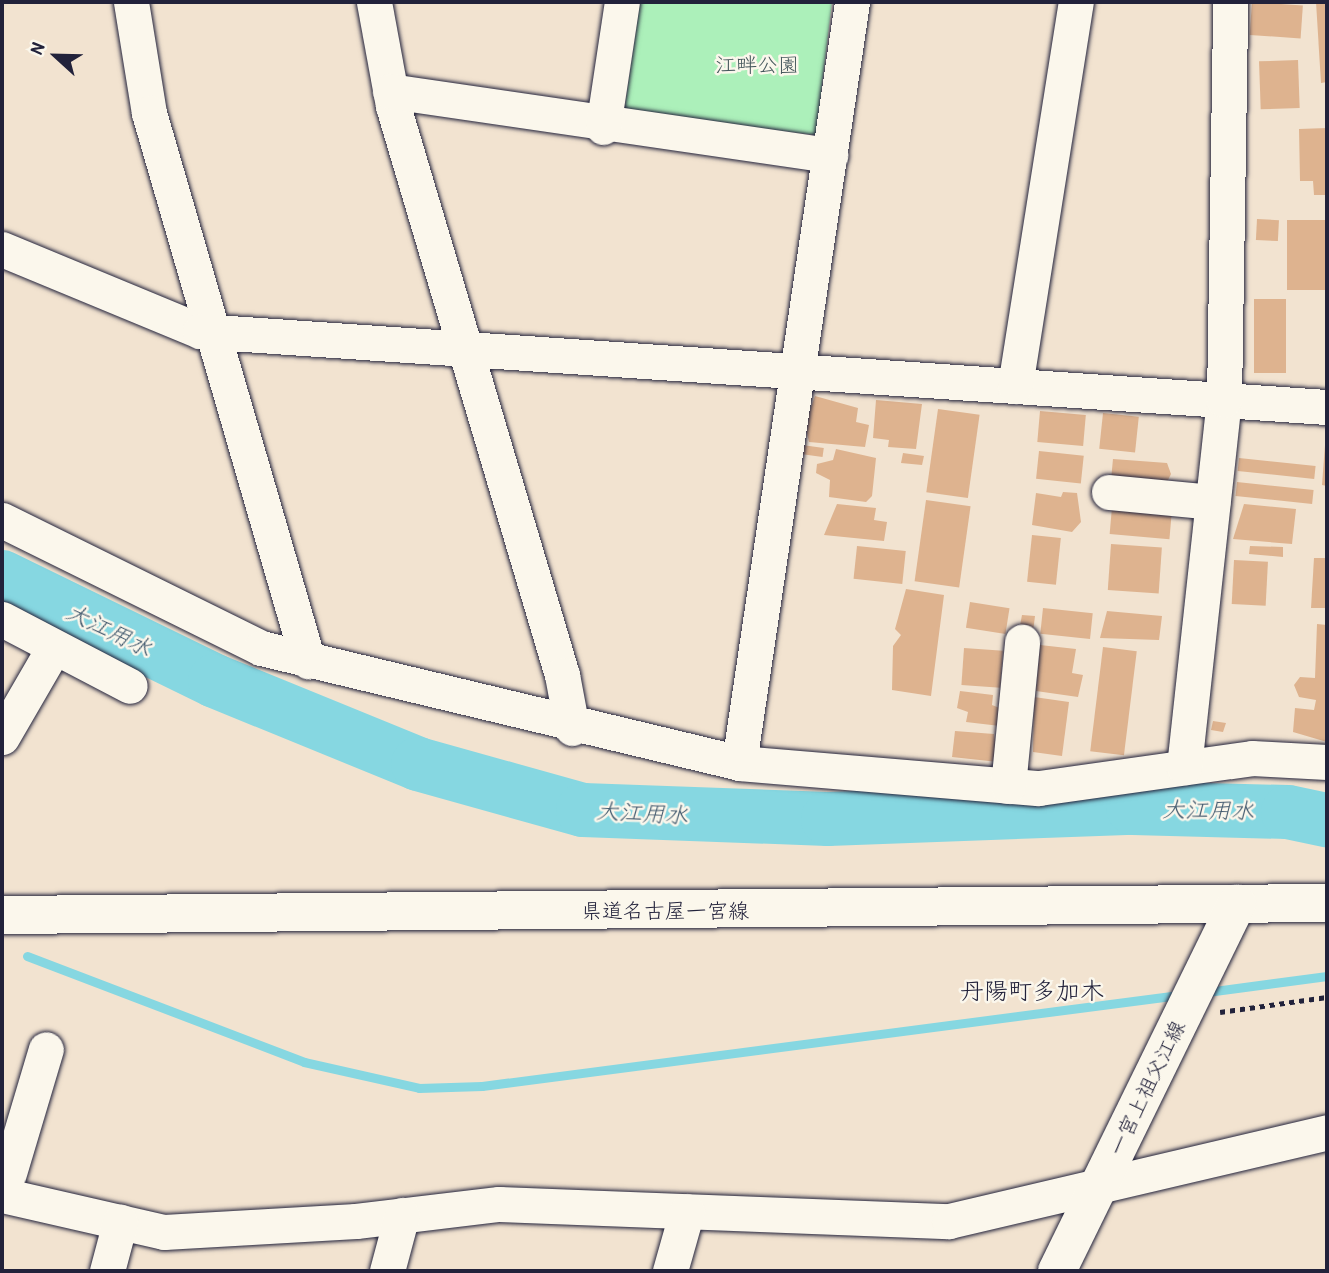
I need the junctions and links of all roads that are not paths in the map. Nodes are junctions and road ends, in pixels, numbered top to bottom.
1 (131, 2) edge
2 (374, 2) edge
3 (622, 2) edge
4 (852, 2) edge
5 (1076, 2) edge
6 (1230, 2) edge
7 (390, 91) junction
8 (603, 127) junction
9 (830, 155) junction
10 (2, 249) edge
11 (215, 332) junction
12 (468, 353) junction
13 (796, 372) junction
14 (1015, 386) junction
15 (1224, 400) junction
16 (1327, 407) edge
17 (1109, 492) dead end
18 (1213, 502) junction
19 (2, 520) edge
20 (2, 619) edge
21 (1022, 642) dead end
22 (53, 649) junction
23 (308, 661) junction
24 (130, 686) dead end
25 (572, 728) junction
26 (2, 737) edge
27 (1327, 762) edge
28 (739, 763) junction
29 (1184, 767) junction
30 (1008, 786) junction
31 (1327, 903) edge
32 (1237, 904) junction
33 (2, 915) edge
34 (46, 1049) dead end
35 (1327, 1132) edge
36 (4, 1178) edge
37 (1098, 1186) junction
38 (687, 1211) junction
39 (402, 1216) junction
40 (120, 1222) junction
41 (107, 1271) edge
42 (387, 1271) edge
43 (670, 1271) edge
44 (1057, 1271) edge

1 - 11 street
2 - 7 street
3 - 8 street
4 - 9 street
5 - 14 street
6 - 15 street
7 - 8 street
7 - 12 street
8 - 9 street
9 - 13 street
10 - 11 street
11 - 12 street
11 - 23 street
12 - 13 street
12 - 25 street
13 - 14 street
13 - 28 street
14 - 15 street
15 - 16 street
15 - 18 street
17 - 18 street
18 - 29 street
19 - 23 street
20 - 22 street
21 - 30 street
22 - 24 street
22 - 26 street
23 - 25 street
25 - 28 street
27 - 29 street
28 - 30 street
29 - 30 street
31 - 32 main road, 県道名古屋一宮線
32 - 33 main road, 県道名古屋一宮線
32 - 37 main road, 一宮上祖父江線
34 - 36 street
35 - 37 street
36 - 40 street
37 - 38 street
37 - 44 main road, 一宮上祖父江線
38 - 39 street
38 - 43 street
39 - 40 street
39 - 42 street
40 - 41 street

